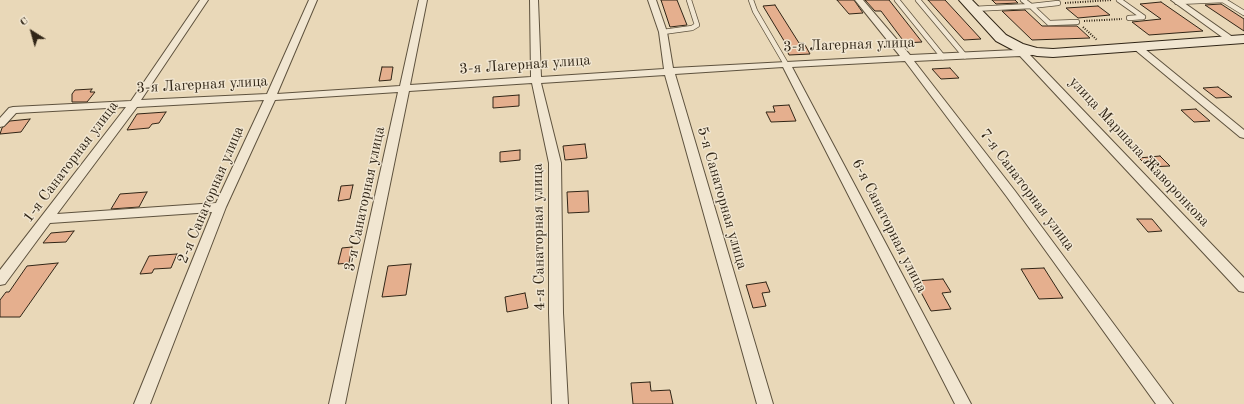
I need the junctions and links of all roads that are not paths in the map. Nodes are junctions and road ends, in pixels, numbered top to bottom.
1 (204, 0) edge
2 (313, 0) edge
3 (423, 0) edge
4 (534, 0) edge
5 (652, 0) edge
6 (689, 0) edge
7 (751, 0) edge
8 (858, 0) edge
9 (897, 0) edge
10 (918, 0) edge
11 (965, 0) edge
12 (1023, 0) edge
13 (1119, 0) edge
14 (1223, 0) edge
15 (1176, 1) edge
16 (1058, 3) road end
17 (1031, 6) junction
18 (974, 9) junction
19 (1244, 13) edge
20 (1129, 18) road end
21 (1077, 22) road end
22 (664, 32) junction
23 (1002, 38) junction
24 (1241, 40) edge
25 (1137, 47) junction
26 (1040, 52) junction
27 (1023, 53) junction
28 (965, 56) junction
29 (943, 57) junction
30 (908, 59) junction
31 (786, 64) junction
32 (669, 71) junction
33 (536, 81) junction
34 (405, 89) junction
35 (271, 97) junction
36 (133, 105) junction
37 (0, 124) edge
38 (1244, 135) edge
39 (220, 207) junction
40 (47, 219) junction
41 (0, 280) edge
42 (1244, 287) edge
43 (142, 404) edge
44 (337, 404) edge
45 (560, 404) edge
46 (765, 404) edge
47 (963, 404) edge
48 (1165, 404) edge

1 - 36 street, 1-я Санаторная улица
2 - 35 street, 2-я Санаторная улица
3 - 34 street, 3-я Санаторная улица
4 - 33 street, 4-я Санаторная улица
5 - 22 street, 5-я Санаторная улица
6 - 22 lane
7 - 31 lane
8 - 30 street, 7-я Санаторная улица
9 - 29 lane
10 - 28 lane
11 - 18 main road, улица Маршала Жаворонкова
12 - 17 lane
13 - 20 lane
14 - 15 lane
14 - 19 lane
15 - 24 street
16 - 17 lane
17 - 18 lane
17 - 21 lane
18 - 23 main road, улица Маршала Жаворонкова
22 - 32 street, 5-я Санаторная улица
23 - 26 main road, 3-я Лагерная улица
23 - 27 street, улица Маршала Жаворонкова
24 - 25 main road, 3-я Лагерная улица
25 - 26 main road, 3-я Лагерная улица
25 - 38 street
26 - 27 street, 3-я Лагерная улица
27 - 28 street, 3-я Лагерная улица
27 - 42 street, улица Маршала Жаворонкова
28 - 29 street, 3-я Лагерная улица
29 - 30 street, 3-я Лагерная улица
30 - 31 street, 3-я Лагерная улица
30 - 48 street, 7-я Санаторная улица
31 - 32 street, 3-я Лагерная улица
31 - 47 street, 6-я Санаторная улица
32 - 33 street, 3-я Лагерная улица
32 - 46 street, 5-я Санаторная улица
33 - 34 street, 3-я Лагерная улица
33 - 45 street, 4-я Санаторная улица
34 - 35 street, 3-я Лагерная улица
34 - 44 street, 3-я Санаторная улица
35 - 36 street, 3-я Лагерная улица
35 - 39 street, 2-я Санаторная улица
36 - 37 street, 3-я Лагерная улица
36 - 40 street, 1-я Санаторная улица
39 - 40 street
39 - 43 street, 2-я Санаторная улица
40 - 41 street, 1-я Санаторная улица

